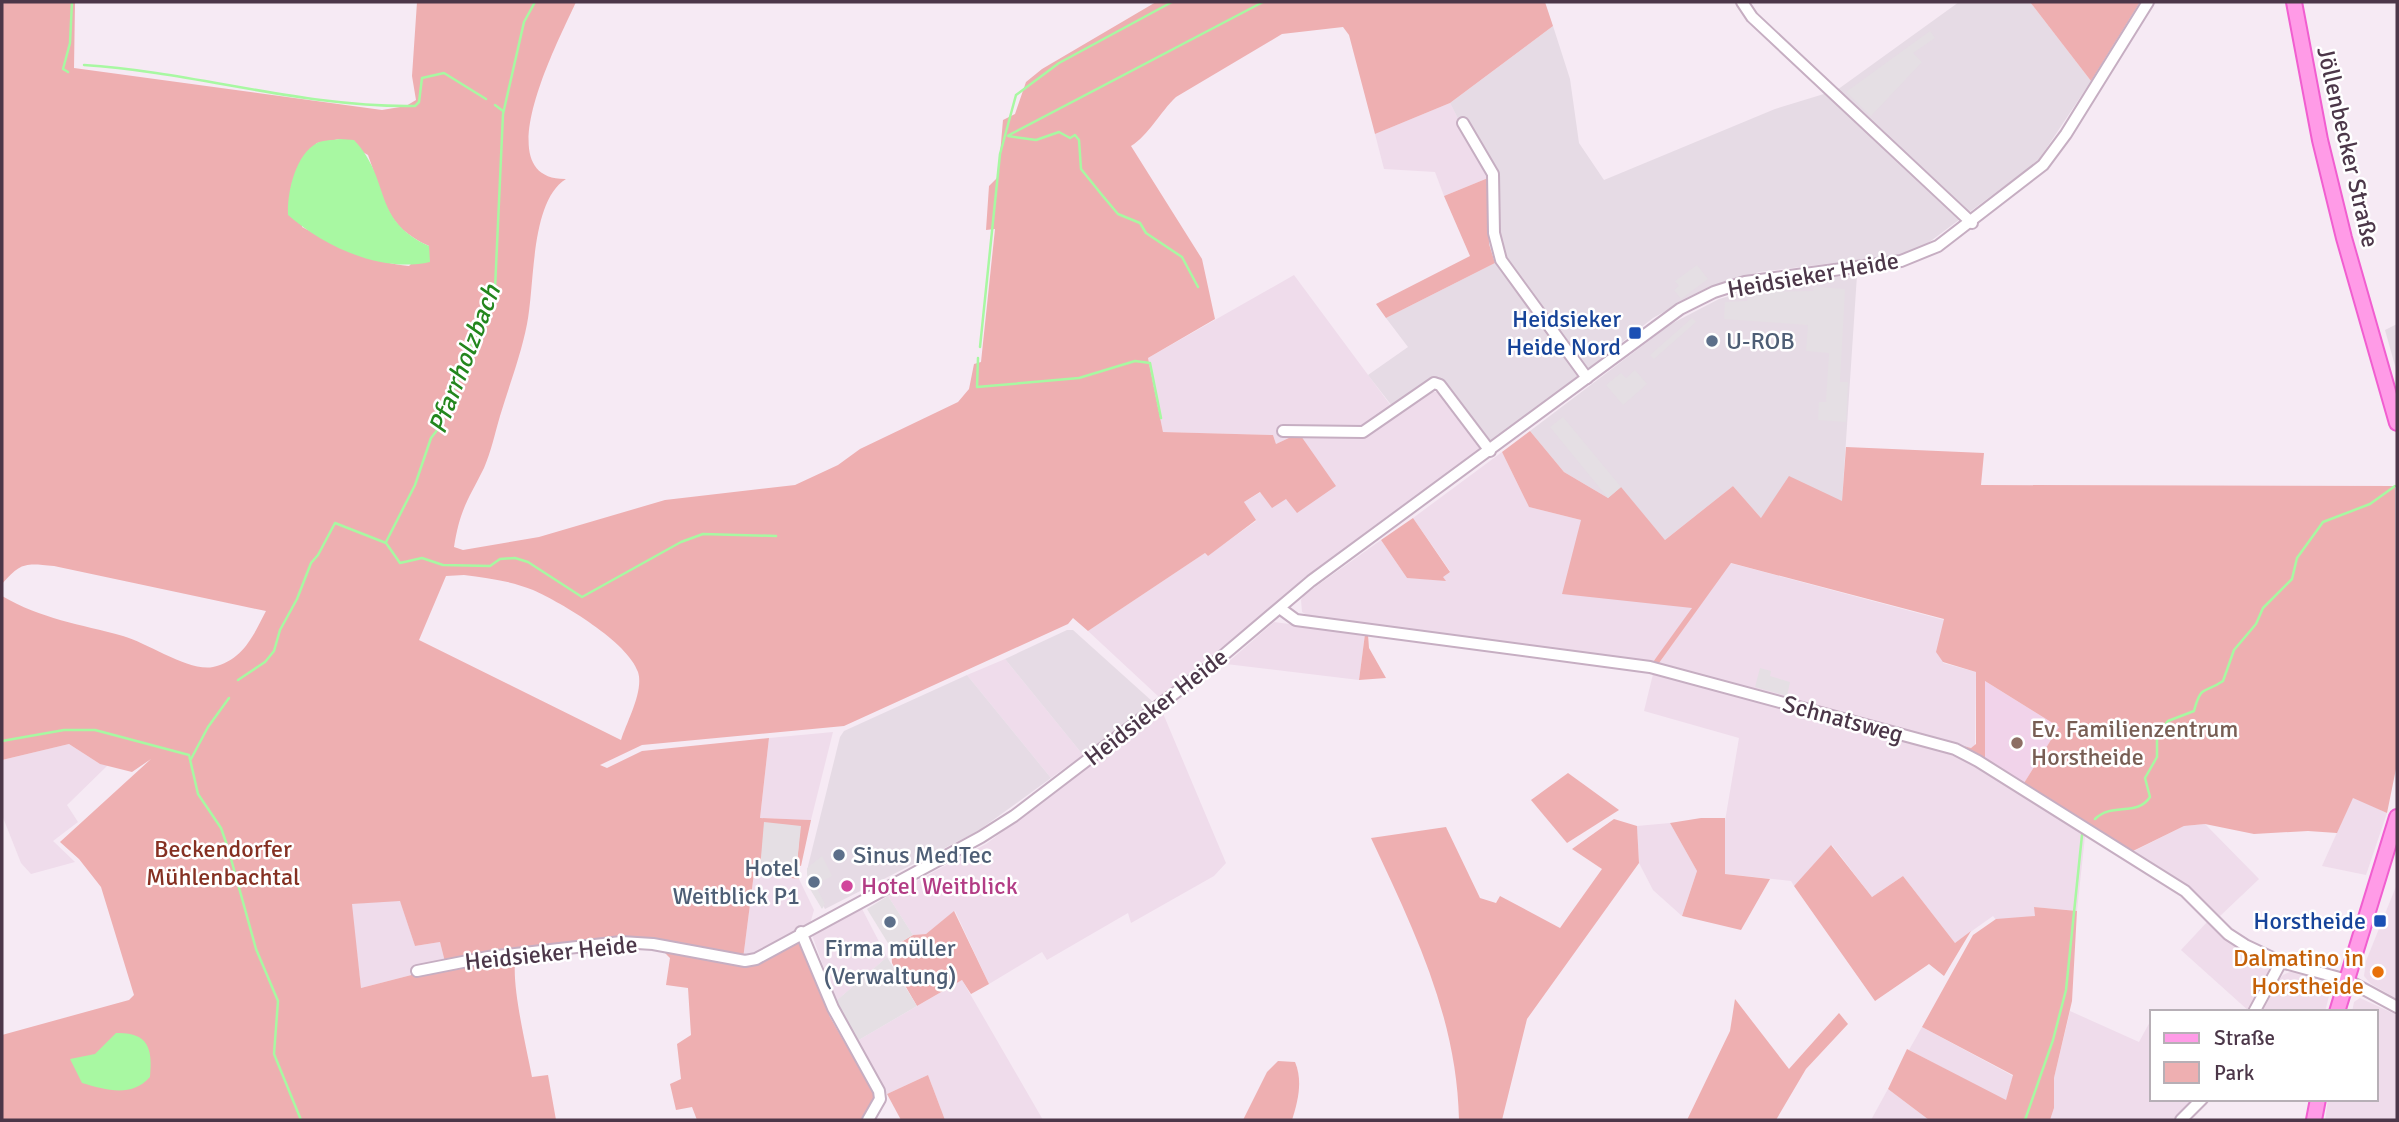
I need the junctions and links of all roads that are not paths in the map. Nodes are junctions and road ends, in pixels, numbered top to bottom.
1 (1742, 2) edge
2 (2148, 2) edge
3 (2294, 2) edge
4 (1462, 123) dead end
5 (1972, 223) junction
6 (1587, 378) junction
7 (2397, 423) edge
8 (1283, 431) dead end
9 (1490, 452) junction
10 (1281, 609) junction
11 (2397, 817) edge
12 (802, 932) junction
13 (2281, 962) junction
14 (417, 971) dead end
15 (2347, 979) junction
16 (2397, 1007) edge
17 (2255, 1010) edge
18 (2338, 1010) edge
19 (2200, 1101) edge
20 (2318, 1101) edge
21 (868, 1120) edge
22 (2181, 1120) edge
23 (2314, 1120) edge

1 - 5 street
2 - 5 street, Heidsieker Heide
3 - 7 main road, Jöllenbecker Straße
4 - 6 street
5 - 6 street, Heidsieker Heide
6 - 9 street, Heidsieker Heide
8 - 9 street
9 - 10 street, Heidsieker Heide
10 - 12 street, Heidsieker Heide
10 - 13 street, Schnatsweg
11 - 15 main road
12 - 14 street, Heidsieker Heide
12 - 21 street
13 - 15 street, Schnatsweg
13 - 17 street
15 - 16 street, Schnatsweg
15 - 18 main road
19 - 22 street
20 - 23 main road

